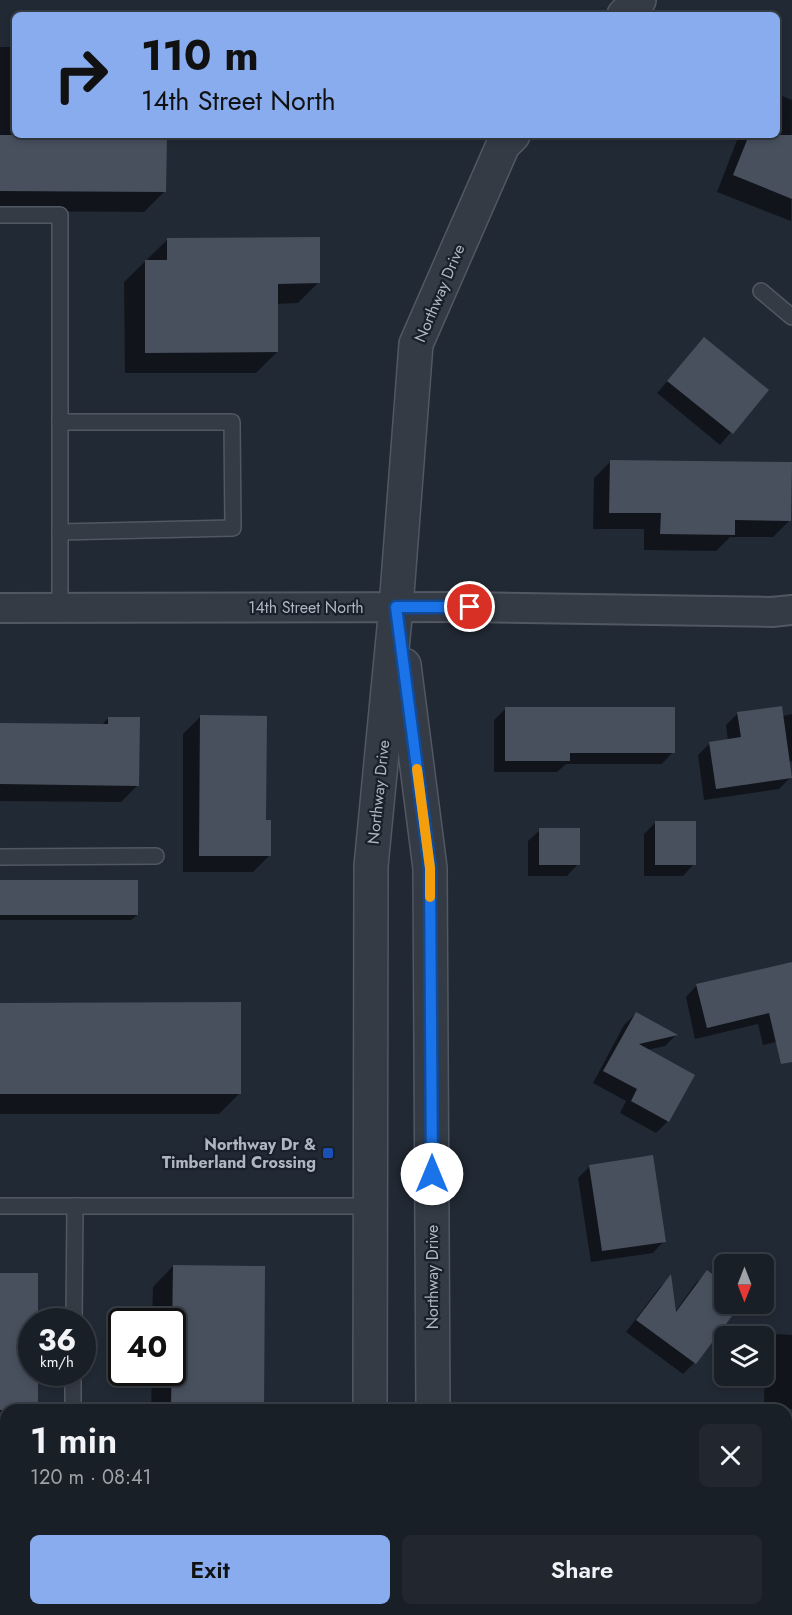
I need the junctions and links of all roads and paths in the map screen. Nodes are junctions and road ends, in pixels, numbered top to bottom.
1 (638, 0) edge
2 (627, 12) edge
3 (510, 138) edge
4 (0, 216) edge
5 (761, 291) dead end
6 (792, 317) edge
7 (60, 422) junction
8 (60, 532) junction
9 (396, 607) junction
10 (0, 608) edge
11 (60, 608) junction
12 (792, 610) edge
13 (156, 856) dead end
14 (0, 857) edge
15 (0, 1206) edge
16 (75, 1206) junction
17 (371, 1206) junction
18 (74, 1308) edge
19 (73, 1386) edge
20 (73, 1404) edge
21 (370, 1404) edge
22 (433, 1404) edge
23 (792, 1601) edge
24 (792, 1615) edge

1 - 2 street
3 - 9 street, Northway Drive
4 - 7 lane
5 - 6 lane
7 - 8 lane
7 - 8 lane
8 - 11 lane
9 - 11 street, 14th Street North
9 - 12 street, 14th Street North
9 - 17 street, Northway Drive
9 - 22 street, Northway Drive
10 - 11 street, 14th Street North
13 - 14 lane
15 - 16 lane
16 - 17 lane
16 - 18 lane
17 - 21 street, Northway Drive
19 - 20 lane
23 - 24 lane

